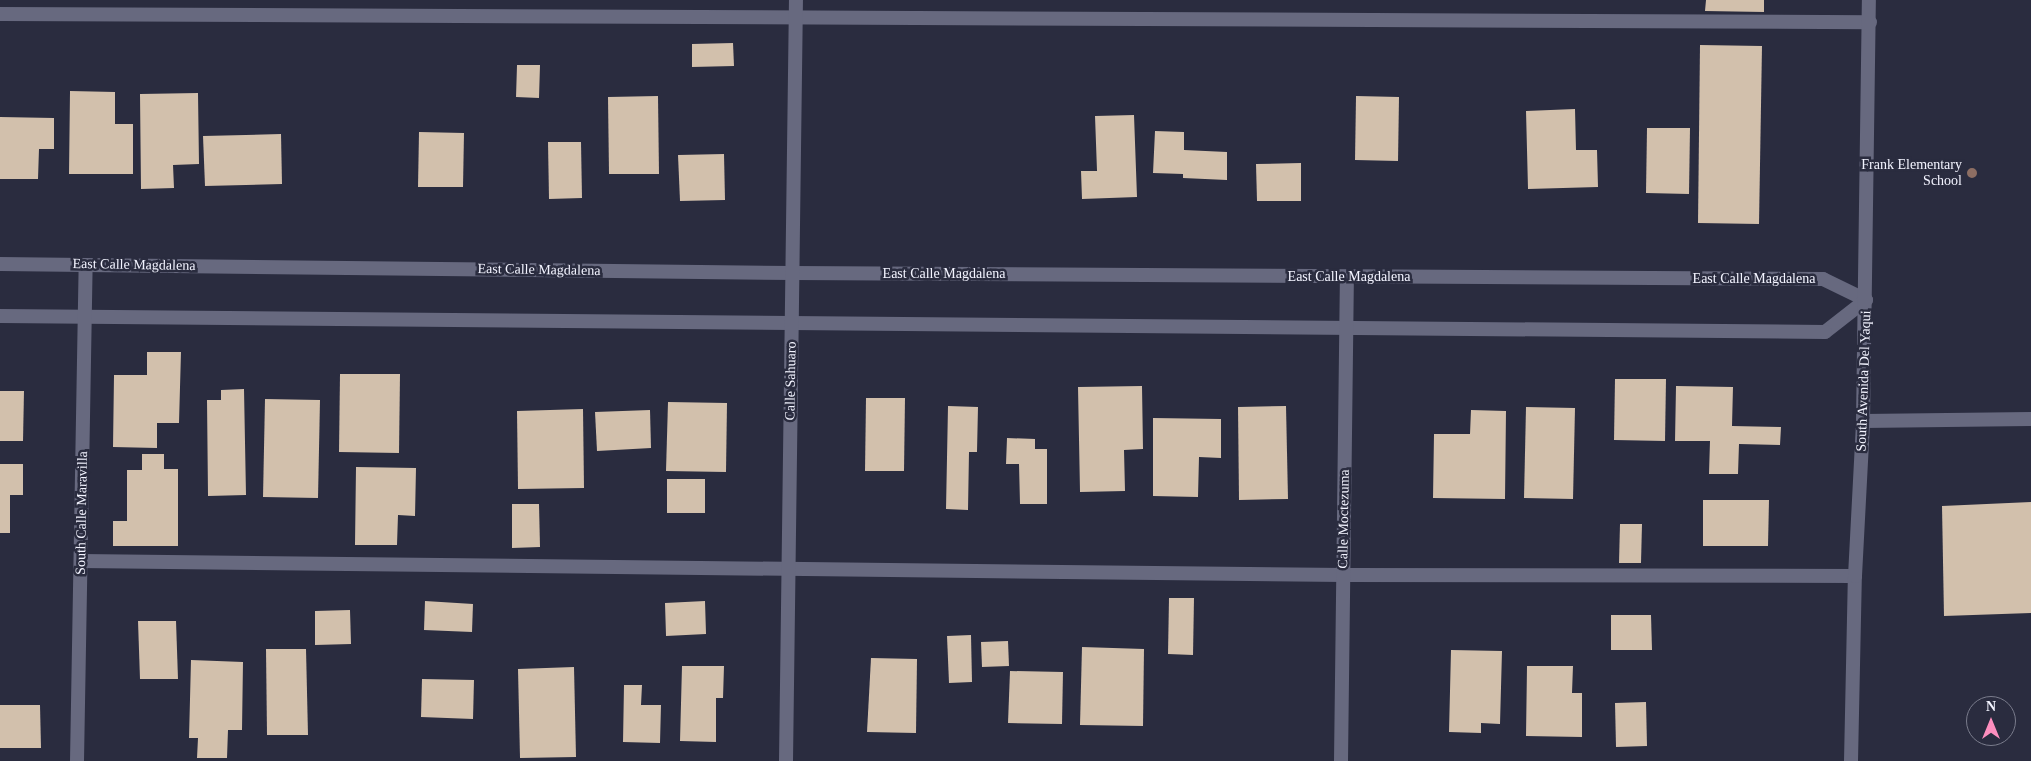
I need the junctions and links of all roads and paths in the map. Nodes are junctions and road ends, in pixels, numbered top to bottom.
1 (796, 0) edge
2 (1869, 0) edge
3 (0, 14) edge
4 (796, 18) junction
5 (1870, 22) junction
6 (0, 264) edge
7 (86, 265) junction
8 (793, 273) junction
9 (1347, 277) junction
10 (1866, 300) junction
11 (0, 316) edge
12 (85, 318) junction
13 (792, 321) junction
14 (1347, 330) junction
15 (2031, 419) edge
16 (1863, 421) junction
17 (81, 562) junction
18 (788, 567) junction
19 (1344, 575) junction
20 (1855, 576) junction
21 (78, 761) edge
22 (786, 761) edge
23 (1341, 761) edge
24 (1851, 761) edge

1 - 4 street, Calle Sahuaro
2 - 5 street, South Avenida Del Yaqui
3 - 4 street
4 - 5 street
4 - 8 street, Calle Sahuaro
5 - 10 street, South Avenida Del Yaqui
6 - 7 street, East Calle Magdalena
7 - 8 street, East Calle Magdalena
7 - 12 street, South Calle Maravilla
8 - 9 street, East Calle Magdalena
8 - 13 street, Calle Sahuaro
9 - 10 street, East Calle Magdalena
9 - 14 street, Calle Moctezuma
10 - 14 street
10 - 16 street, South Avenida Del Yaqui
11 - 12 street
12 - 13 street
12 - 17 street, South Calle Maravilla
13 - 14 street
13 - 18 street, Calle Sahuaro
14 - 19 street, Calle Moctezuma
15 - 16 street
16 - 20 street, South Avenida Del Yaqui
17 - 18 street
17 - 21 street, South Calle Maravilla
18 - 19 street
18 - 22 street, Calle Sahuaro
19 - 20 street
19 - 23 street, Calle Moctezuma
20 - 24 street, South Avenida Del Yaqui

